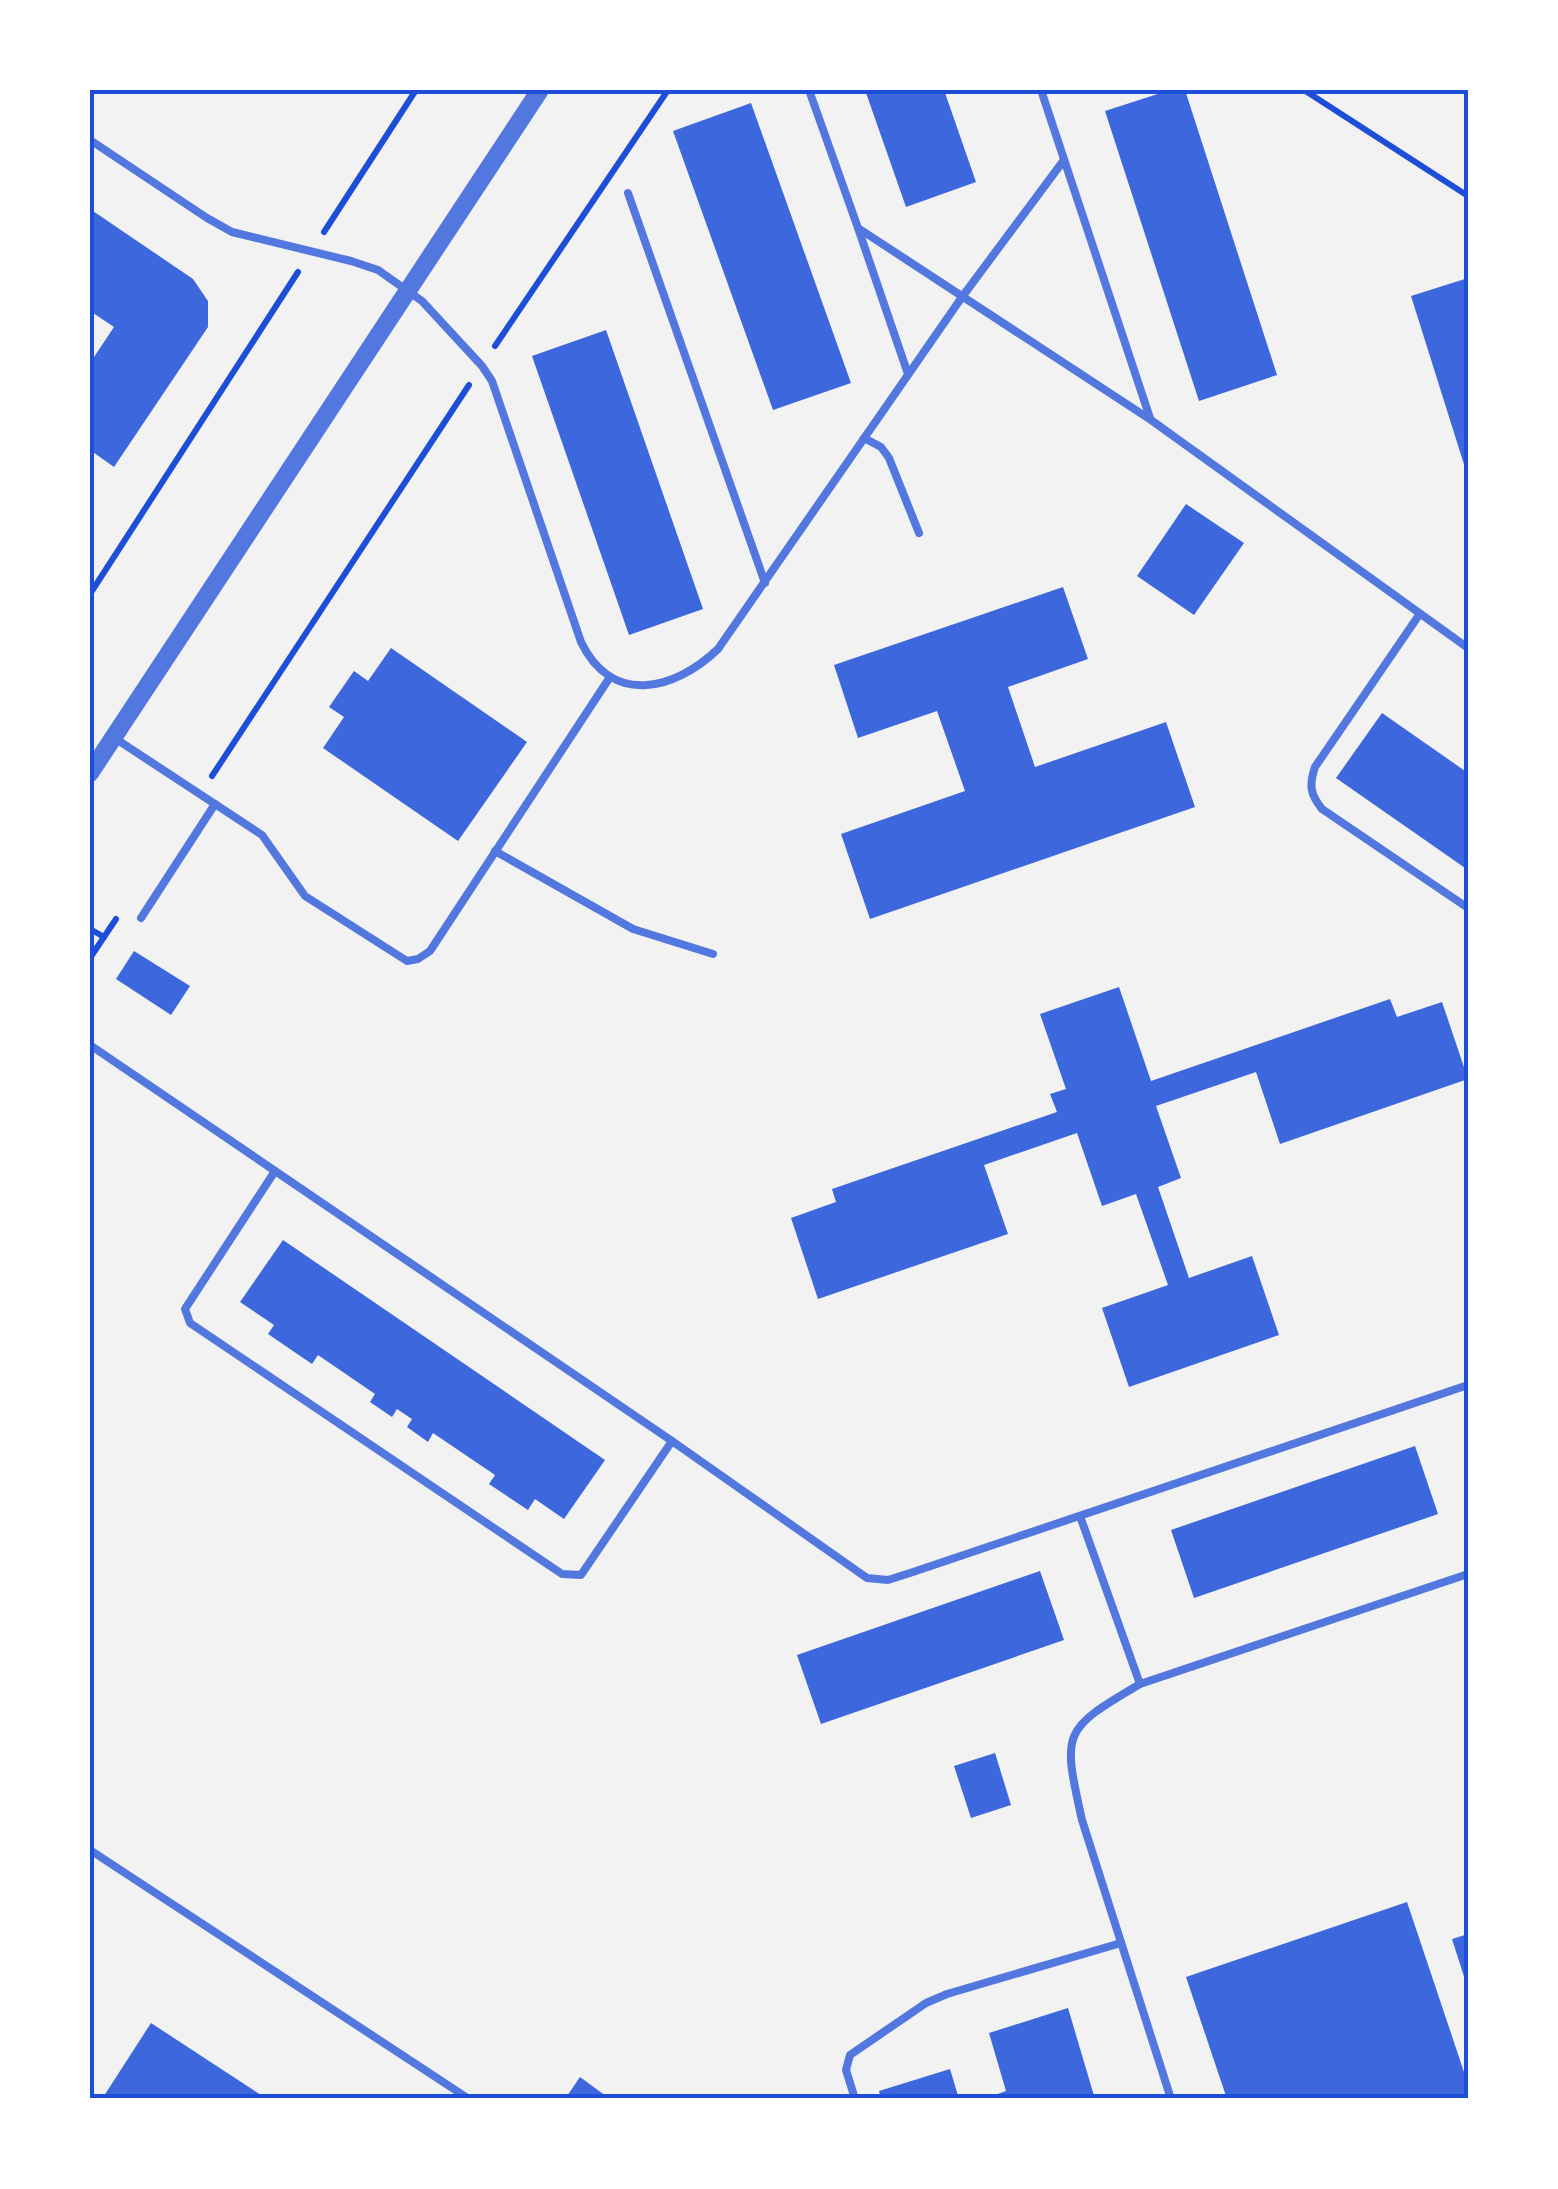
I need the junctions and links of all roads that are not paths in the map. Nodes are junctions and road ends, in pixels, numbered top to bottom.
1 (540, 90) edge
2 (809, 90) edge
3 (1041, 90) edge
4 (90, 140) edge
5 (1064, 160) junction
6 (628, 194) dead end
7 (858, 228) junction
8 (408, 289) junction
9 (962, 297) junction
10 (908, 374) junction
11 (1151, 420) junction
12 (864, 438) junction
13 (919, 533) dead end
14 (765, 583) junction
15 (1419, 614) junction
16 (1468, 648) edge
17 (610, 678) junction
18 (113, 737) junction
19 (90, 772) edge
20 (215, 804) junction
21 (495, 852) junction
22 (1468, 908) edge
23 (141, 918) dead end
24 (713, 954) dead end
25 (90, 1045) edge
26 (275, 1171) junction
27 (1468, 1384) edge
28 (672, 1442) junction
29 (1080, 1516) junction
30 (1468, 1574) edge
31 (1140, 1684) junction
32 (90, 1850) edge
33 (1121, 1944) junction
34 (468, 2099) edge
35 (856, 2099) edge
36 (1171, 2099) edge

1 - 8 street
2 - 7 lane
3 - 5 lane
4 - 8 lane
5 - 9 lane
5 - 11 lane
6 - 14 lane
7 - 9 lane
7 - 10 lane
8 - 17 lane
8 - 18 street
9 - 10 lane
9 - 11 lane
10 - 12 lane
11 - 15 lane
12 - 13 lane
12 - 14 lane
14 - 17 lane
15 - 16 lane
15 - 22 lane
17 - 21 lane
18 - 19 street
18 - 20 lane
20 - 21 lane
20 - 23 lane
21 - 24 lane
25 - 26 lane
26 - 28 lane
26 - 28 lane
27 - 29 lane
28 - 29 lane
29 - 31 lane
30 - 31 lane
31 - 33 lane
32 - 34 lane
33 - 35 lane
33 - 36 lane

